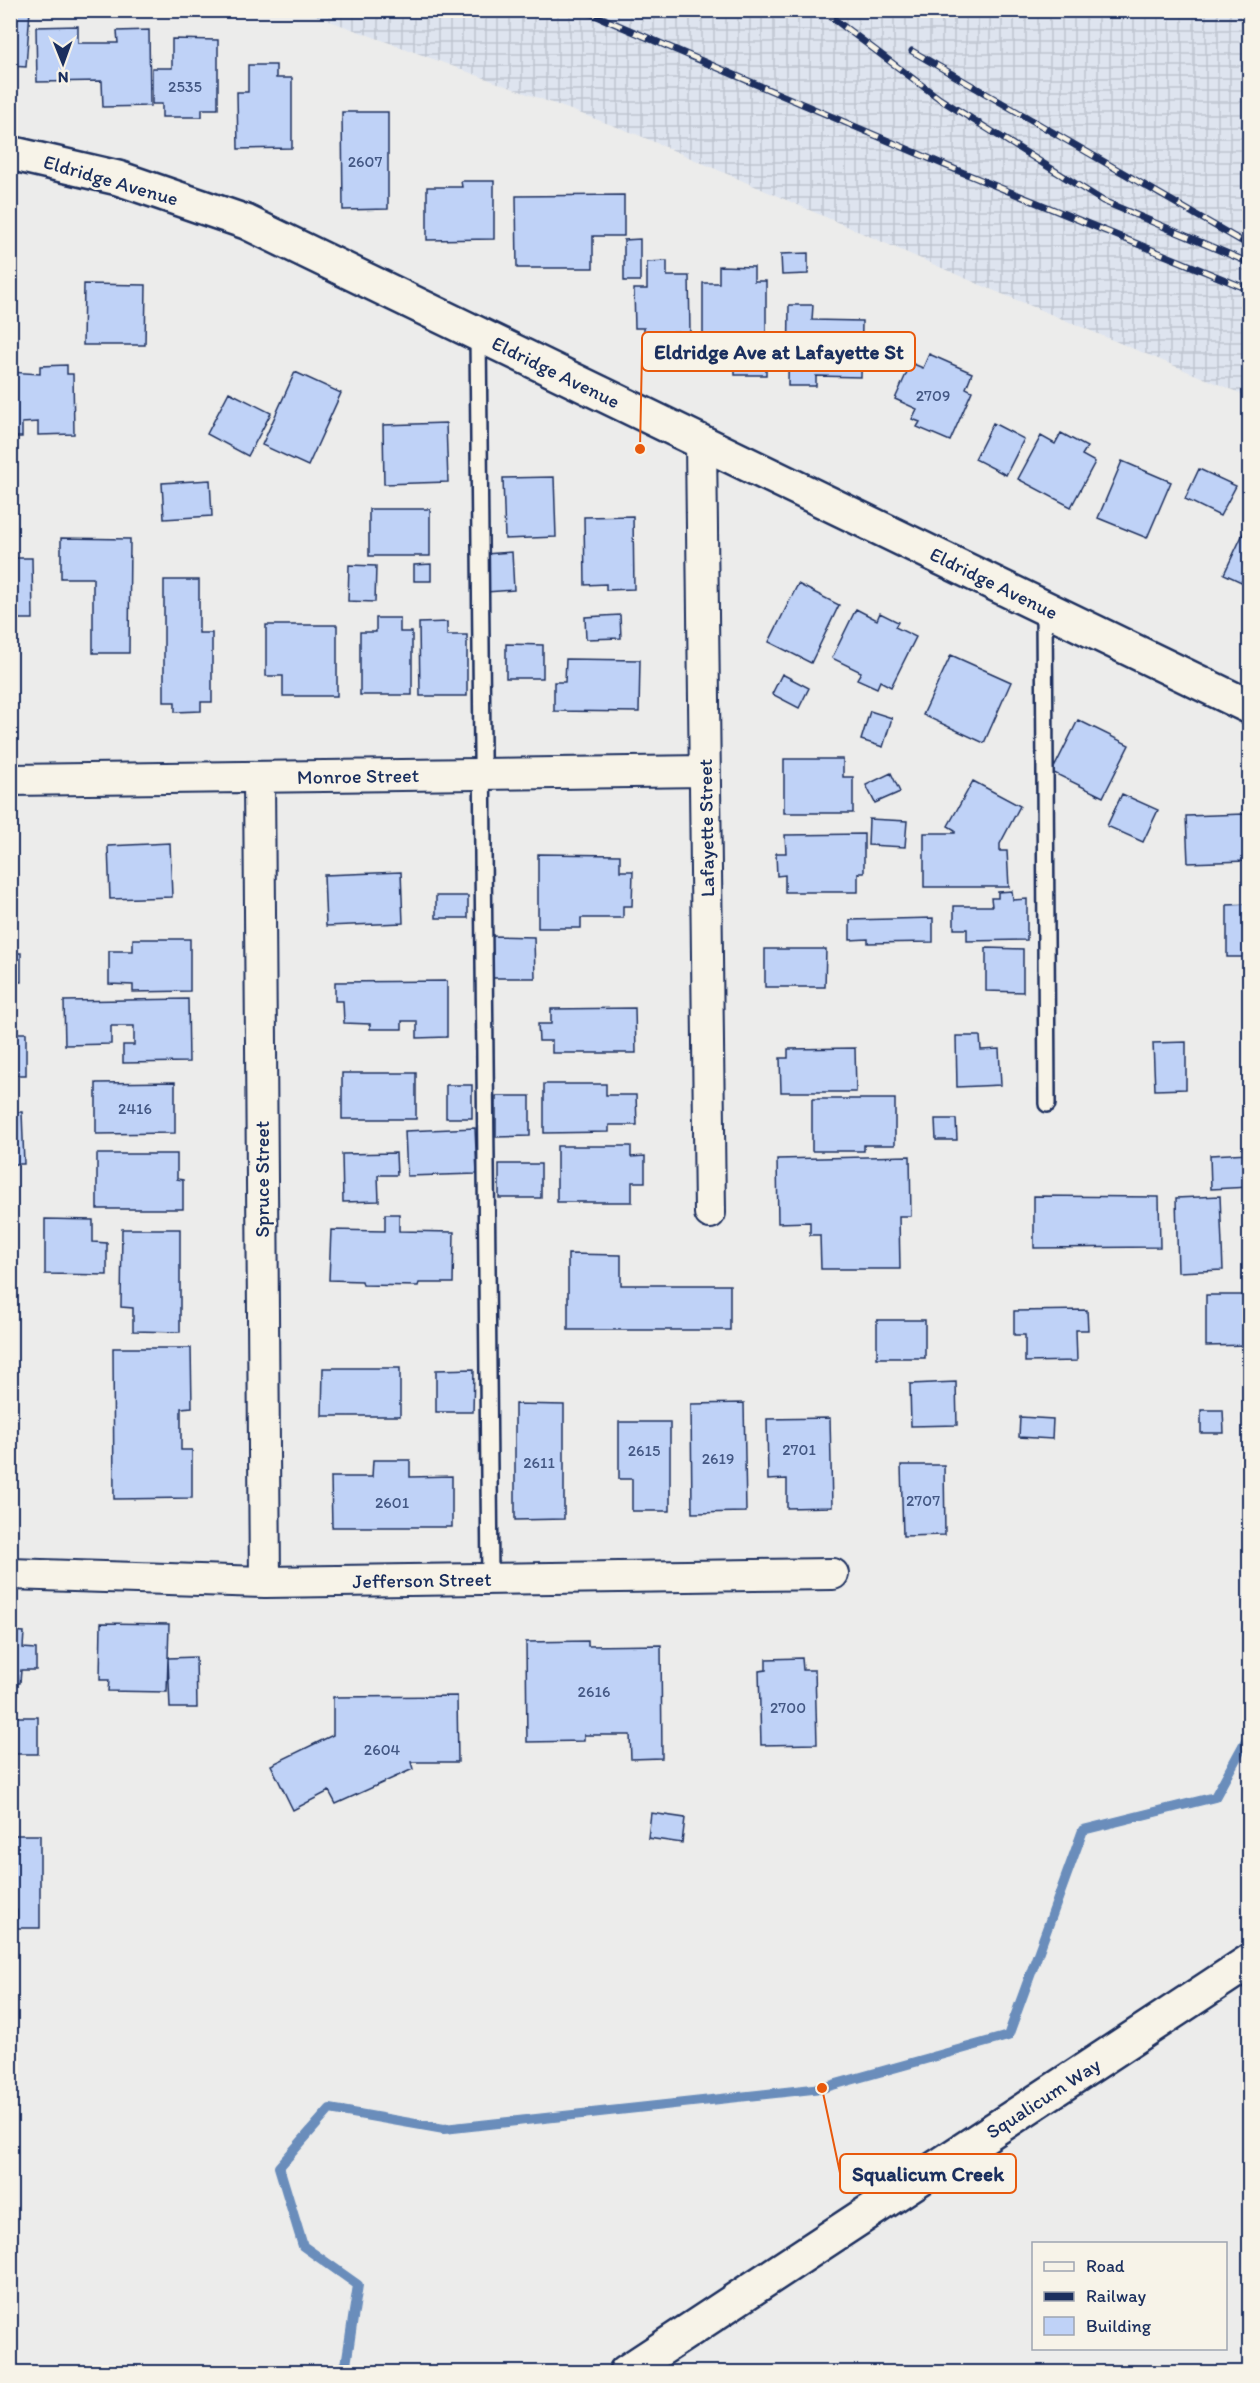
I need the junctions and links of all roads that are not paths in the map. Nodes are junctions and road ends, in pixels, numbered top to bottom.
1 (10, 153) edge
2 (478, 335) junction
3 (701, 442) junction
4 (1044, 607) junction
5 (1250, 706) edge
6 (705, 771) junction
7 (483, 774) junction
8 (259, 777) junction
9 (10, 780) edge
10 (1047, 1104) dead end
11 (710, 1213) dead end
12 (10, 1574) edge
13 (833, 1575) dead end
14 (490, 1579) junction
15 (265, 1582) junction
16 (1250, 1961) edge
17 (626, 2373) edge

1 - 2 main road, Eldridge Avenue
2 - 3 main road, Eldridge Avenue
2 - 7 lane
3 - 4 main road, Eldridge Avenue
3 - 6 street, Lafayette Street
4 - 5 main road, Eldridge Avenue
4 - 10 lane
6 - 7 street, Monroe Street
6 - 11 street, Lafayette Street
7 - 8 street, Monroe Street
7 - 14 lane
8 - 9 street, Monroe Street
8 - 15 street, Spruce Street
12 - 15 street, Jefferson Street
13 - 14 street, Jefferson Street
14 - 15 street, Jefferson Street
16 - 17 main road, Squalicum Way

